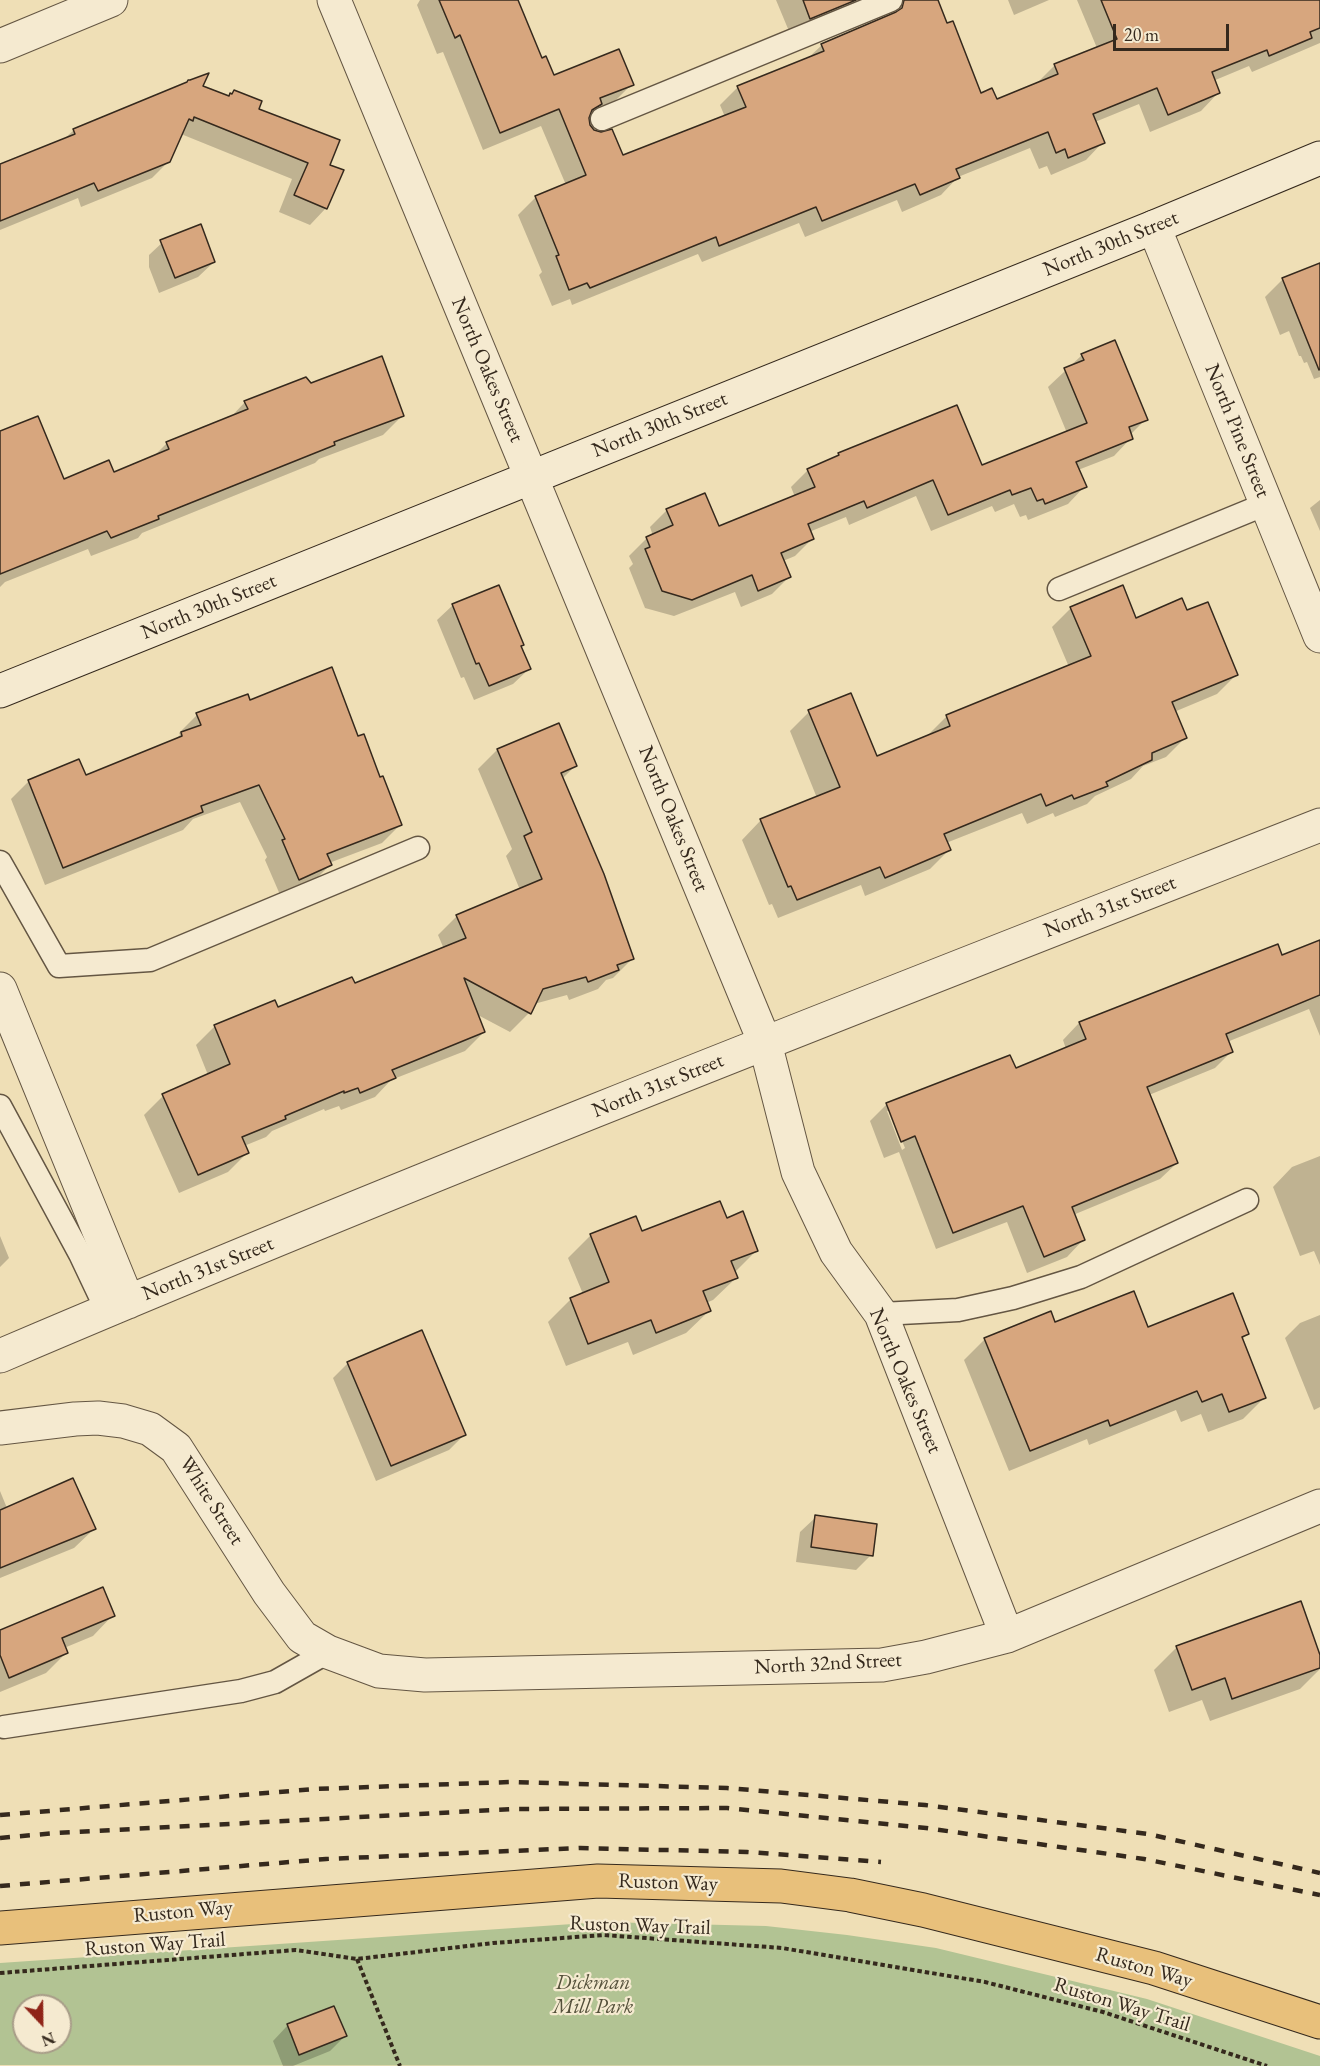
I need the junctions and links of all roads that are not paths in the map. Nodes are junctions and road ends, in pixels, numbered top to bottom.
1 (111, 0) edge
2 (334, 0) edge
3 (891, 0) edge
4 (0, 46) edge
5 (602, 119) dead end
6 (1320, 158) edge
7 (1154, 227) junction
8 (532, 476) junction
9 (1266, 504) junction
10 (1059, 590) dead end
11 (1320, 636) edge
12 (0, 691) edge
13 (1320, 825) edge
14 (418, 848) dead end
15 (0, 862) edge
16 (0, 989) edge
17 (765, 1042) junction
18 (0, 1106) edge
19 (1246, 1200) dead end
20 (117, 1306) junction
21 (881, 1314) junction
22 (0, 1356) edge
23 (0, 1428) edge
24 (1320, 1506) edge
25 (1006, 1636) junction
26 (328, 1652) junction
27 (380, 1671) joint
28 (4, 1727) dead end
29 (0, 1928) edge
30 (1320, 2022) edge

1 - 4 street
2 - 8 street, North Oakes Street
3 - 5 lane
6 - 7 street, North 30th Street
7 - 8 street, North 30th Street
7 - 9 street, North Pine Street
8 - 12 street, North 30th Street
8 - 17 street, North Oakes Street
9 - 10 lane
9 - 11 street, North Pine Street
13 - 17 street, North 31st Street
14 - 15 lane
16 - 20 street
17 - 20 street, North 31st Street
17 - 21 street, North Oakes Street
18 - 20 lane
19 - 21 lane
20 - 22 street, North 31st Street
21 - 25 street, North Oakes Street
23 - 26 street, White Street
24 - 25 street, North 32nd Street
25 - 27 street, North 32nd Street
26 - 27 street, White Street
26 - 28 lane
29 - 30 main road, Ruston Way

